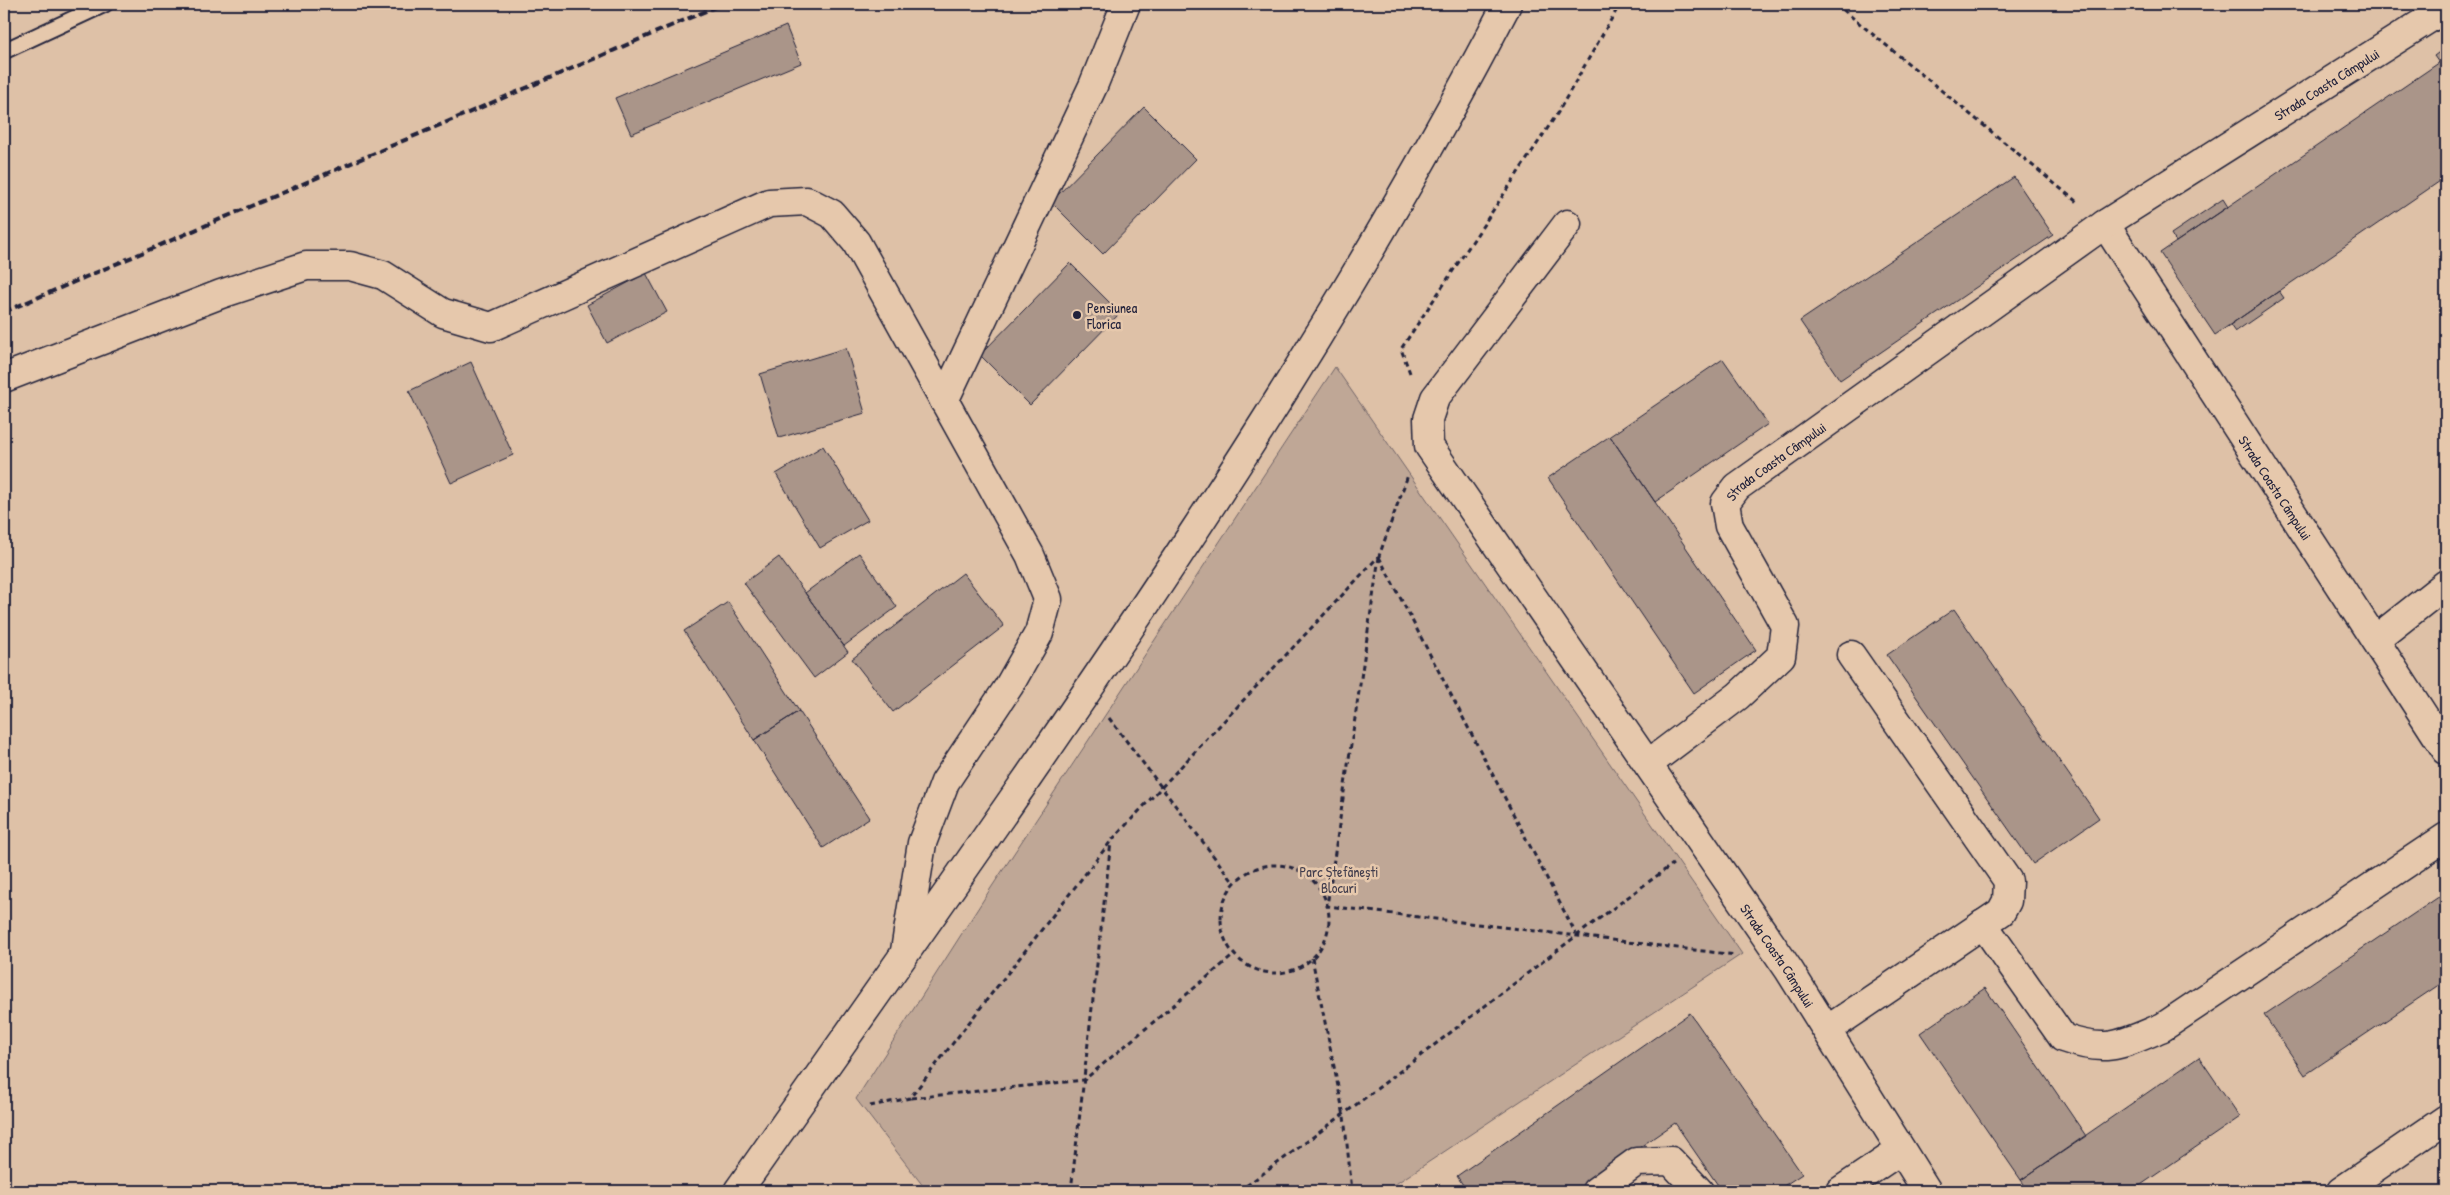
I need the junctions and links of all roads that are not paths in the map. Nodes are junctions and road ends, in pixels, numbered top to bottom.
1 (105, 4) edge
2 (1126, 4) edge
3 (1507, 4) edge
4 (2446, 8) edge
5 (4, 51) edge
6 (1567, 224) dead end
7 (2105, 224) junction
8 (4, 378) edge
9 (944, 401) junction
10 (2446, 584) edge
11 (2374, 640) junction
12 (1851, 655) dead end
13 (2446, 750) edge
14 (1648, 764) junction
15 (2446, 838) edge
16 (1983, 924) junction
17 (905, 951) junction
18 (1827, 1030) junction
19 (2446, 1119) edge
20 (1901, 1150) junction
21 (738, 1191) edge
22 (1596, 1191) edge
23 (1699, 1191) edge
24 (1840, 1191) edge
25 (1927, 1191) edge
26 (2341, 1191) edge

1 - 5 lane
2 - 9 street
3 - 17 street
4 - 7 street, Strada Coasta Câmpului
6 - 14 street, Strada Coasta Câmpului
7 - 11 street, Strada Coasta Câmpului
7 - 14 street, Strada Coasta Câmpului
8 - 9 street
9 - 17 street
10 - 11 street
11 - 13 street, Strada Coasta Câmpului
12 - 16 street
14 - 18 street, Strada Coasta Câmpului
15 - 16 street
16 - 18 street
17 - 21 street
18 - 20 street, Strada Coasta Câmpului
19 - 26 street
20 - 24 street
20 - 25 street, Strada Coasta Câmpului
22 - 23 street

